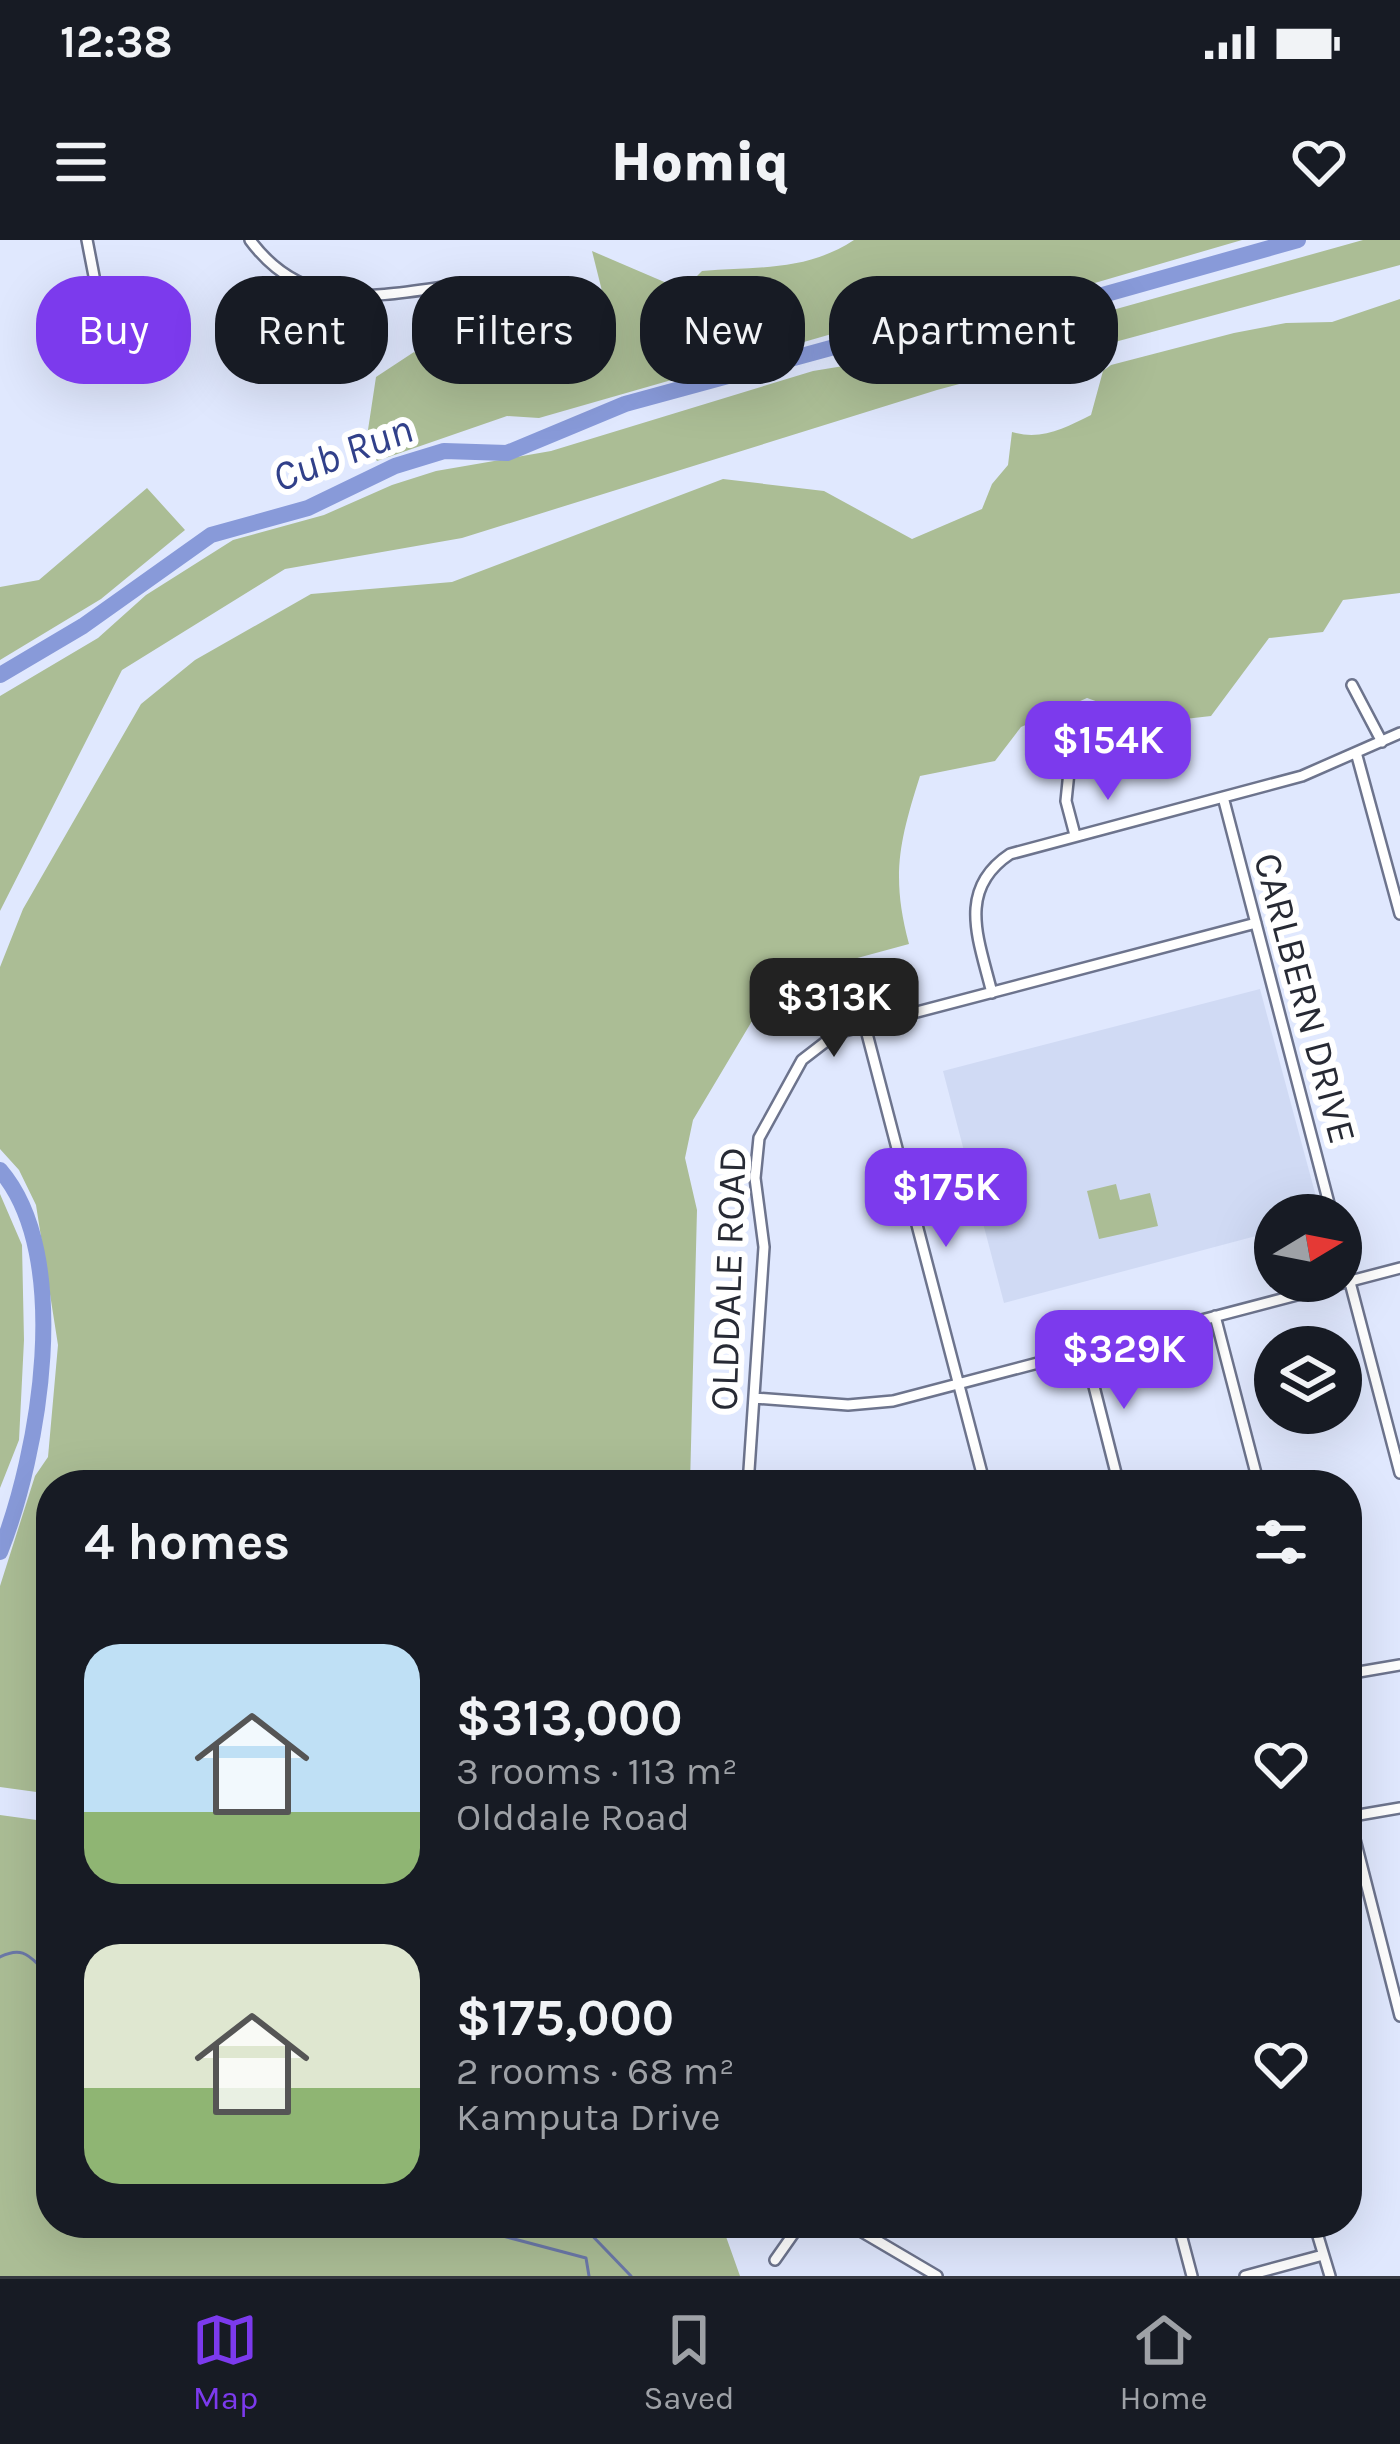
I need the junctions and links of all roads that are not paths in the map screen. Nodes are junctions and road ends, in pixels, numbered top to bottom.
1 (87, 240) edge
2 (250, 240) edge
3 (94, 276) dead end
4 (412, 290) edge
5 (1352, 685) dead end
6 (1400, 733) edge
7 (1382, 742) junction
8 (1357, 755) junction
9 (1070, 772) dead end
10 (1222, 796) junction
11 (1075, 835) junction
12 (1400, 856) edge
13 (1386, 860) junction
14 (1400, 914) edge
15 (1256, 923) junction
16 (992, 993) junction
17 (865, 1026) junction
18 (1327, 1194) edge
19 (1400, 1268) edge
20 (1362, 1278) edge
21 (1269, 1302) edge
22 (1355, 1302) edge
23 (1215, 1316) junction
24 (1085, 1351) junction
25 (958, 1384) junction
26 (754, 1398) junction
27 (749, 1470) edge
28 (981, 1470) edge
29 (1115, 1470) edge
30 (1255, 1470) edge
31 (1400, 1473) edge
32 (1400, 1665) edge
33 (1362, 1671) edge
34 (1400, 1808) edge
35 (1362, 1815) edge
36 (1362, 1871) edge
37 (1400, 2016) edge
38 (791, 2238) edge
39 (873, 2238) edge
40 (1182, 2238) edge
41 (1318, 2238) edge
42 (1323, 2255) junction
43 (776, 2260) dead end
44 (938, 2276) edge
45 (1192, 2276) edge
46 (1245, 2276) edge
47 (1330, 2276) edge

1 - 3 street
2 - 4 street
5 - 7 street
6 - 7 street
7 - 8 street
8 - 10 street
8 - 13 street
9 - 11 street
10 - 11 street
10 - 15 street, CARLBERN DRIVE
11 - 16 street
12 - 13 street
13 - 14 street
15 - 16 street, OLDDALE ROAD
15 - 18 street, CARLBERN DRIVE
16 - 17 street, OLDDALE ROAD
17 - 25 street
17 - 26 street, OLDDALE ROAD
19 - 20 street
21 - 23 street
22 - 31 street
23 - 24 street
23 - 30 street
24 - 25 street
24 - 29 street
25 - 26 street
25 - 28 street
26 - 27 street, OLDDALE ROAD
32 - 33 street
34 - 35 street
36 - 37 street
38 - 43 street
39 - 44 street
40 - 45 street
41 - 42 street
42 - 46 street
42 - 47 street

